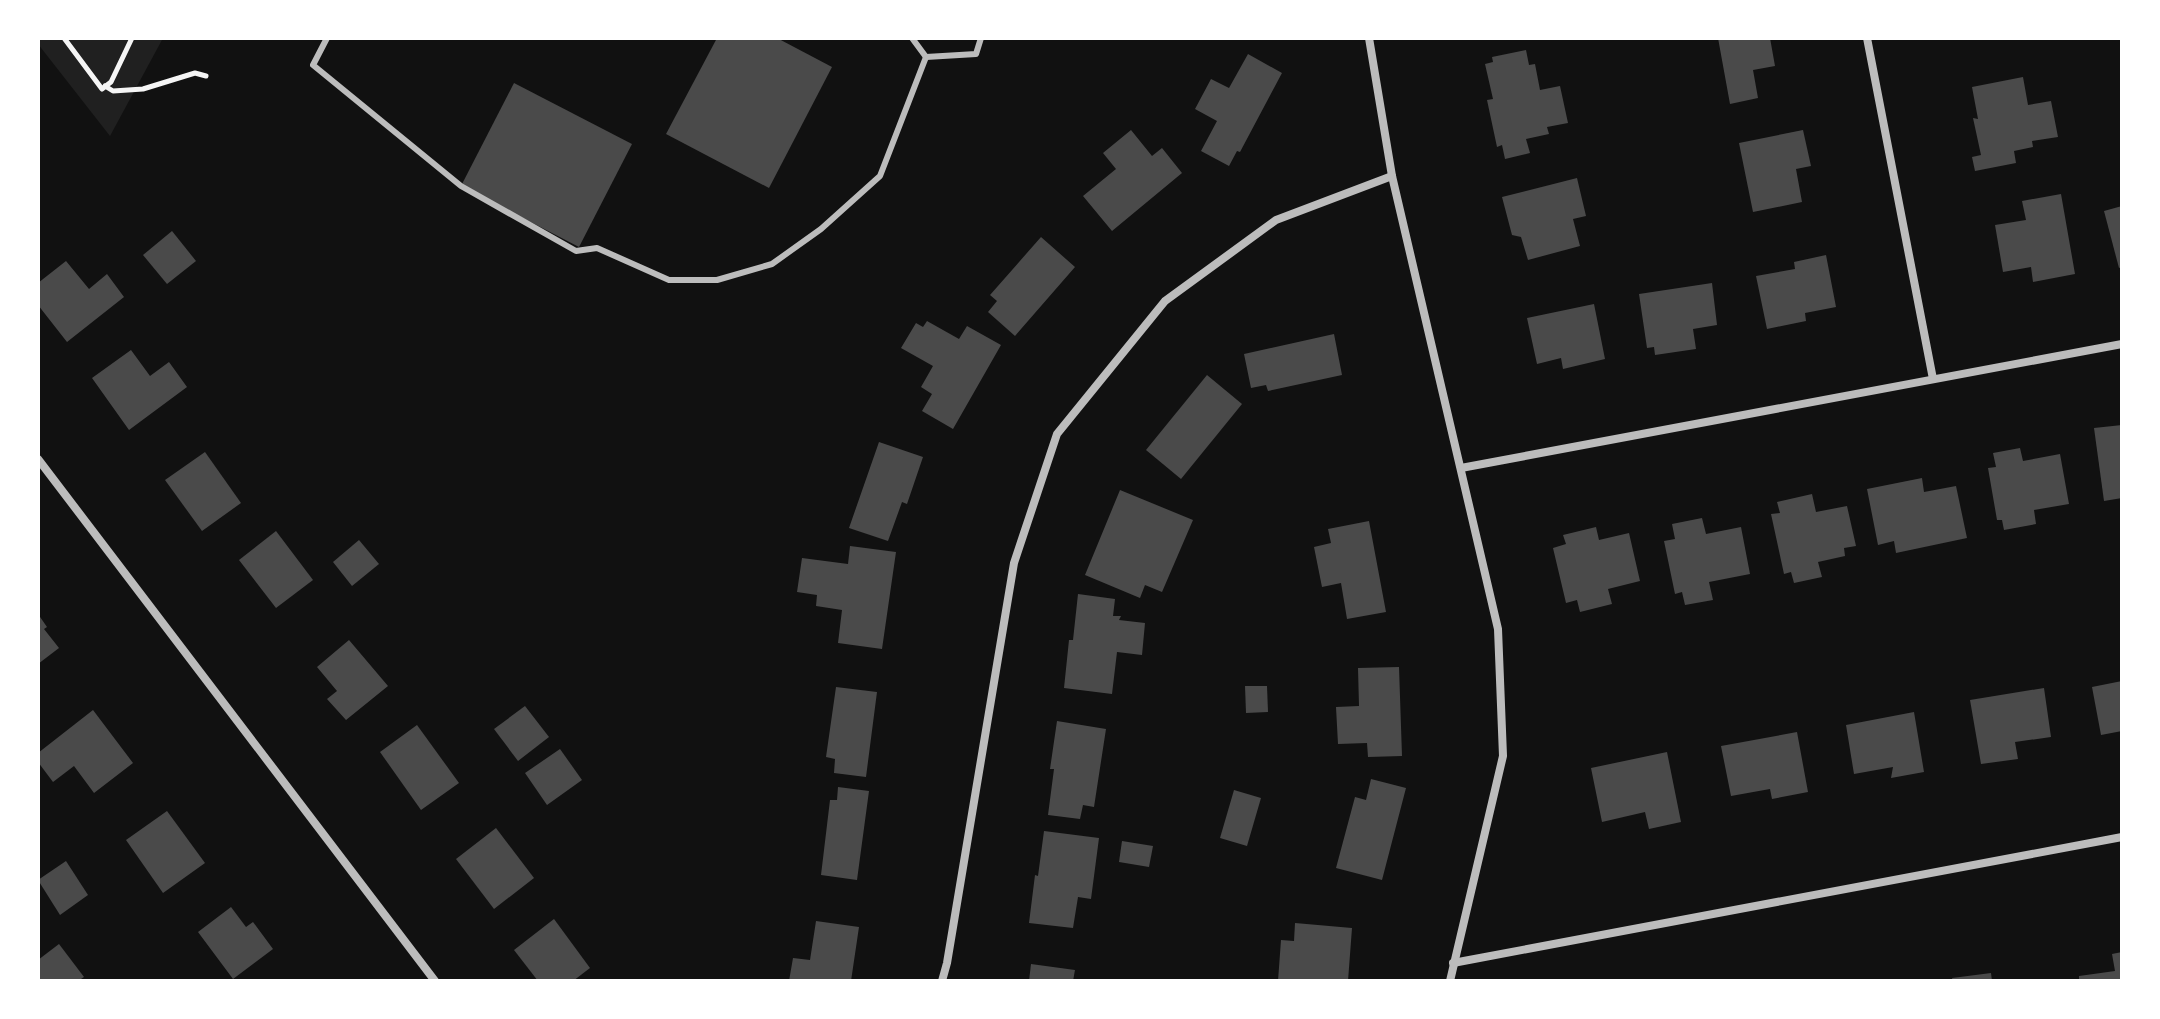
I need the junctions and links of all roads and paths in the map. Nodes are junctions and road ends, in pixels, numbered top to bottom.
1 (64, 38) edge
2 (132, 38) edge
3 (327, 38) edge
4 (912, 38) edge
5 (981, 38) edge
6 (1369, 38) edge
7 (1867, 38) edge
8 (926, 57) junction
9 (206, 76) dead end
10 (105, 86) junction
11 (1392, 176) junction
12 (2122, 344) edge
13 (1933, 379) junction
14 (38, 459) edge
15 (1461, 468) junction
16 (2122, 837) edge
17 (1453, 963) junction
18 (435, 981) edge
19 (942, 981) edge
20 (1450, 981) edge

1 - 10 path
2 - 10 path
3 - 8 lane
4 - 8 lane
5 - 8 lane
6 - 11 street
7 - 13 street
9 - 10 path
11 - 15 street
11 - 19 street
12 - 13 street
13 - 15 street
14 - 18 street
15 - 17 street
16 - 17 street
17 - 20 street

